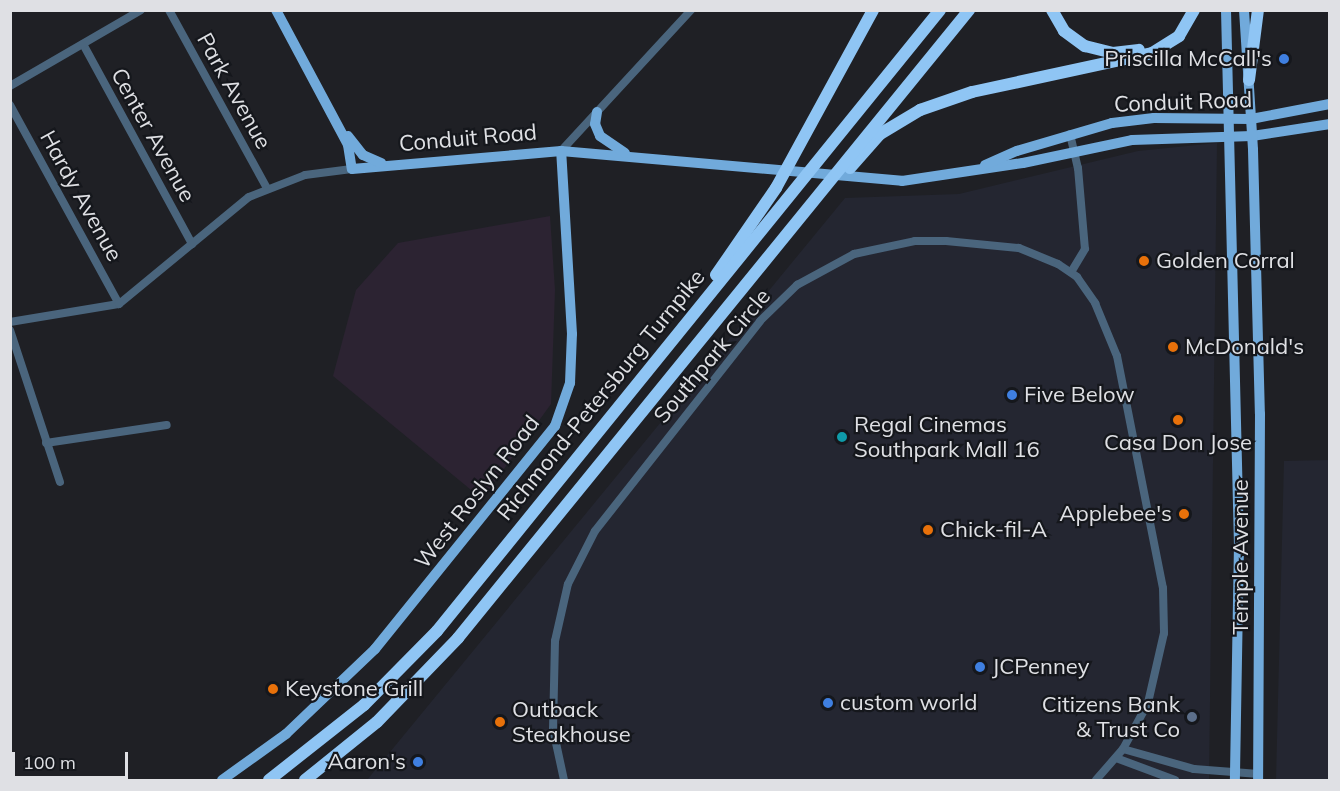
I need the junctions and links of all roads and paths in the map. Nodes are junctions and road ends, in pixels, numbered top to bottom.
1 (141, 10) edge
2 (169, 10) edge
3 (276, 10) edge
4 (691, 10) edge
5 (873, 10) edge
6 (940, 10) edge
7 (969, 10) edge
8 (1052, 10) edge
9 (1186, 10) edge
10 (1194, 10) edge
11 (1226, 10) edge
12 (1244, 10) edge
13 (1258, 10) edge
14 (82, 44) junction
15 (1249, 80) junction
16 (10, 86) edge
17 (1329, 104) edge
18 (10, 105) edge
19 (597, 112) junction
20 (1251, 119) junction
21 (336, 120) junction
22 (1229, 120) junction
23 (1329, 123) edge
24 (1070, 134) junction
25 (1252, 136) junction
26 (1229, 138) junction
27 (561, 151) junction
28 (1075, 151) junction
29 (631, 156) junction
30 (387, 165) junction
31 (352, 169) junction
32 (972, 171) junction
33 (267, 188) junction
34 (794, 223) junction
35 (192, 244) junction
36 (1071, 272) junction
37 (119, 304) junction
38 (10, 322) edge
39 (10, 330) edge
40 (668, 345) junction
41 (167, 424) dead end
42 (46, 443) junction
43 (60, 482) dead end
44 (1123, 749) junction
45 (1116, 758) junction
46 (1235, 776) edge
47 (1258, 777) edge
48 (222, 780) edge
49 (269, 780) edge
50 (305, 780) edge
51 (564, 780) edge
52 (1096, 780) edge
53 (1175, 780) edge

1 - 14 street
2 - 33 street, Park Avenue
3 - 21 main road
4 - 19 street
5 - 40 highway
6 - 40 highway, Richmond-Petersburg Turnpike
7 - 34 highway, Richmond-Petersburg Turnpike
8 - 9 highway
10 - 34 highway
11 - 22 main road, Temple Avenue
12 - 15 main road, Temple Avenue
13 - 15 highway
14 - 16 street
14 - 35 street, Center Avenue
15 - 20 main road, Temple Avenue
17 - 20 main road, Conduit Road
18 - 37 street, Hardy Avenue
19 - 27 street
19 - 29 main road
20 - 22 main road, Conduit Road
20 - 25 main road, Temple Avenue
21 - 30 main road
21 - 31 main road
22 - 24 main road, Conduit Road
22 - 26 main road, Temple Avenue
23 - 25 main road, Conduit Road
24 - 28 street
24 - 32 main road, Conduit Road
25 - 26 main road, Conduit Road
25 - 47 main road, Temple Avenue
26 - 28 main road, Conduit Road
26 - 46 main road, Temple Avenue
27 - 29 main road, Conduit Road
27 - 30 main road, Conduit Road
27 - 48 main road, West Roslyn Road
28 - 32 main road, Conduit Road
28 - 36 street
29 - 32 main road, Conduit Road
30 - 31 main road, Conduit Road
31 - 33 street, Conduit Road
33 - 35 street, Conduit Road
34 - 50 highway, Richmond-Petersburg Turnpike
35 - 37 street, Conduit Road
36 - 44 street, Southpark Circle
36 - 51 street, Southpark Circle
37 - 38 street
39 - 42 street
40 - 49 highway, Richmond-Petersburg Turnpike
41 - 42 street
42 - 43 street
44 - 45 street, Southpark Circle
44 - 46 street
45 - 52 street, Southpark Circle
45 - 53 street
46 - 47 street

